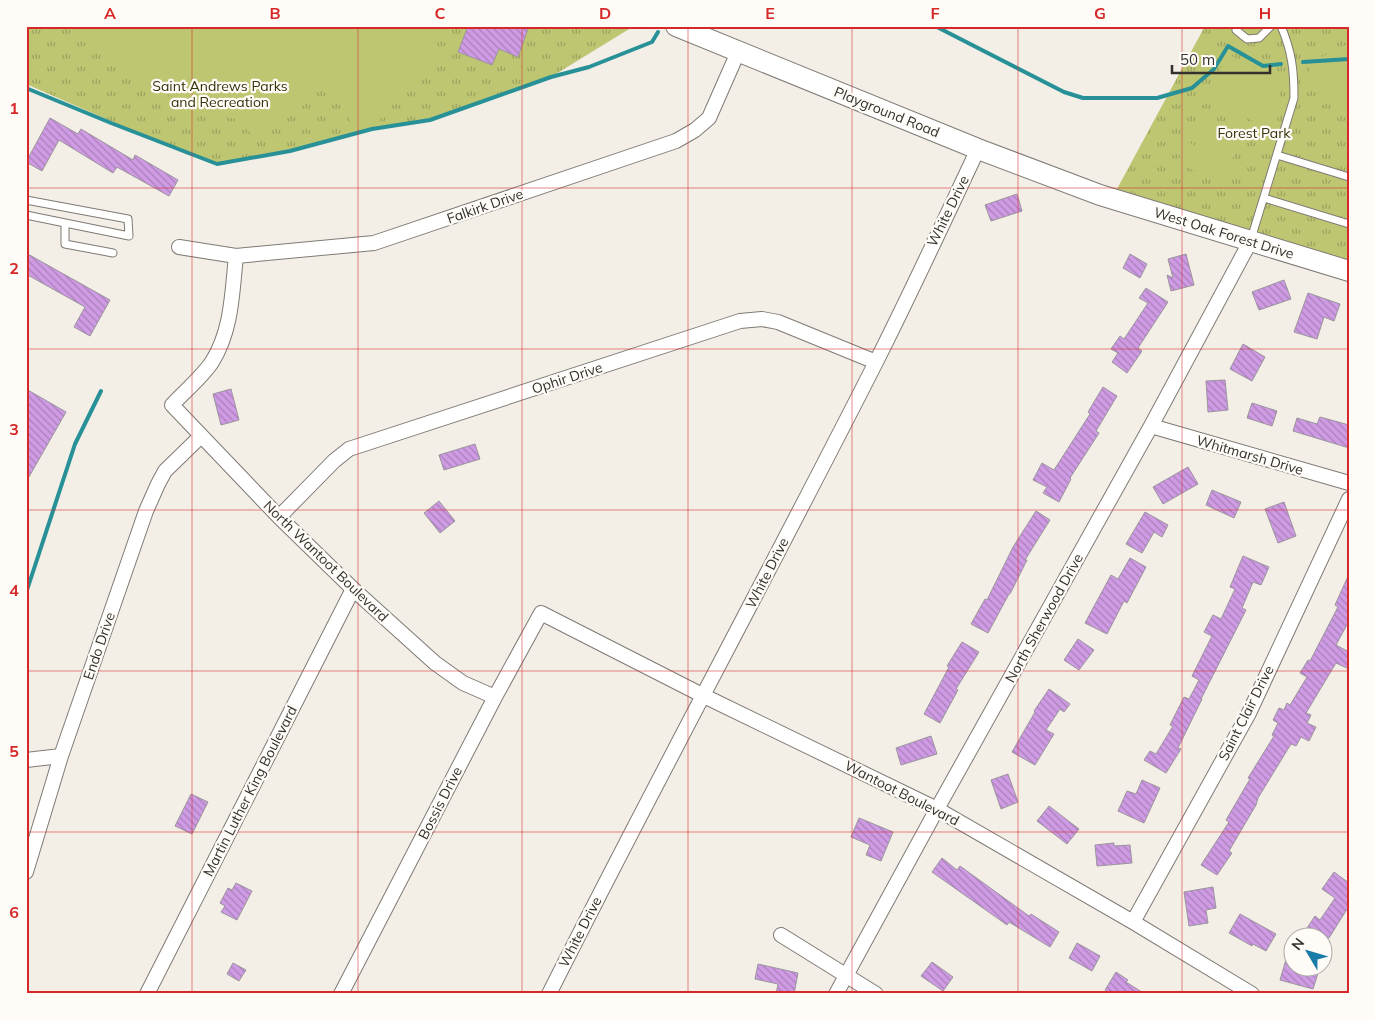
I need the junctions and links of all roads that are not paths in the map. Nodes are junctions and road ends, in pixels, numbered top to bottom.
1 (676, 26) edge
2 (1238, 26) edge
3 (1270, 26) edge
4 (1281, 26) edge
5 (738, 52) junction
6 (978, 149) junction
7 (1277, 155) junction
8 (1349, 177) edge
9 (1100, 195) joint
10 (1264, 198) junction
11 (26, 200) edge
12 (26, 216) edge
13 (64, 223) junction
14 (1349, 224) edge
15 (1250, 242) junction
16 (179, 247) dead end
17 (113, 253) dead end
18 (236, 256) junction
19 (1349, 271) edge
20 (876, 362) junction
21 (1151, 426) junction
22 (201, 436) junction
23 (1349, 483) edge
24 (1349, 499) edge
25 (279, 518) junction
26 (353, 589) junction
27 (541, 613) joint
28 (704, 696) junction
29 (495, 697) junction
30 (61, 756) junction
31 (26, 760) edge
32 (937, 809) junction
33 (26, 872) edge
34 (1133, 922) junction
35 (781, 935) dead end
36 (846, 976) junction
37 (147, 994) edge
38 (341, 994) edge
39 (549, 994) edge
40 (836, 994) edge
41 (876, 994) edge
42 (1252, 994) edge

1 - 5 main road, Playground Road
2 - 3 lane
4 - 7 lane
5 - 6 main road, Playground Road
5 - 18 street, Falkirk Drive
6 - 9 main road, Playground Road
6 - 20 street, White Drive
7 - 8 lane
7 - 10 lane
9 - 15 main road, West Oak Forest Drive
10 - 14 lane
10 - 15 lane
11 - 13 lane
12 - 13 lane
13 - 17 lane
15 - 19 main road, West Oak Forest Drive
15 - 21 street, North Sherwood Drive
16 - 18 street, Falkirk Drive
18 - 22 street, North Wantoot Boulevard
20 - 25 street, Ophir Drive
20 - 28 street, White Drive
21 - 23 street, Whitmarsh Drive
21 - 32 street, North Sherwood Drive
22 - 25 street, North Wantoot Boulevard
22 - 30 street, Endo Drive
24 - 34 street, Saint Clair Drive
25 - 26 street, North Wantoot Boulevard
26 - 29 street, North Wantoot Boulevard
26 - 37 street, Martin Luther King Boulevard
27 - 28 street, Wantoot Boulevard
27 - 29 street, Bossis Drive
28 - 32 street, Wantoot Boulevard
28 - 39 street, White Drive
29 - 38 street, Bossis Drive
30 - 31 street
30 - 33 street, Endo Drive
32 - 34 street, Wantoot Boulevard
32 - 36 street, North Sherwood Drive
34 - 42 street, Wantoot Boulevard
35 - 36 street
36 - 40 street, North Sherwood Drive
36 - 41 street

